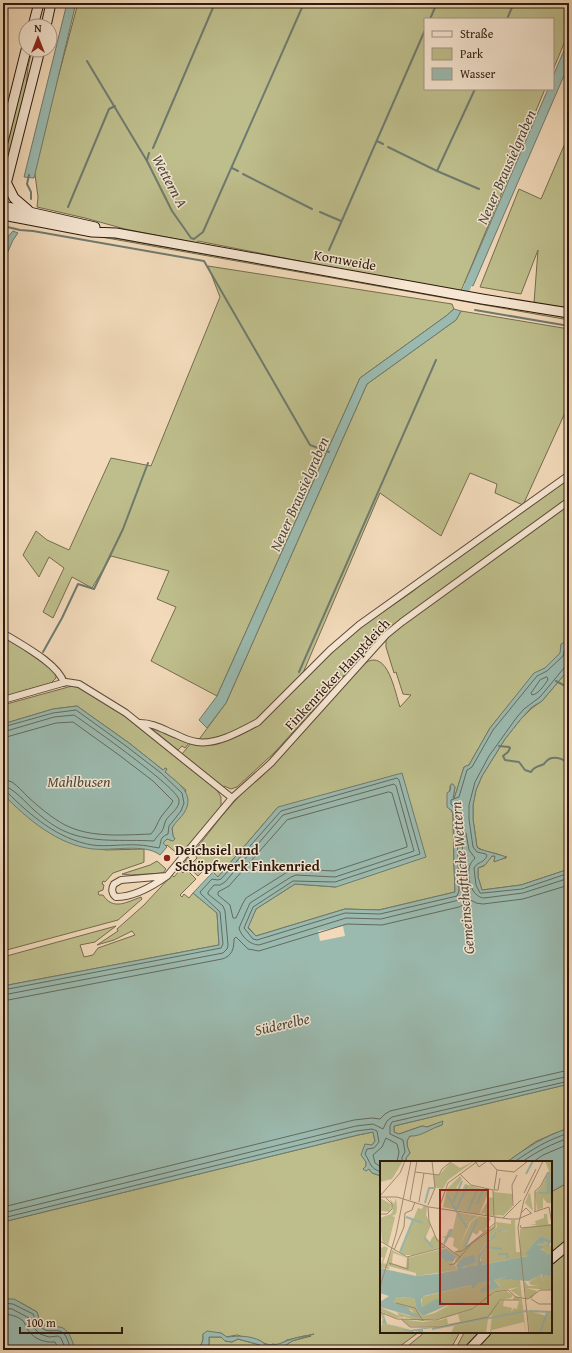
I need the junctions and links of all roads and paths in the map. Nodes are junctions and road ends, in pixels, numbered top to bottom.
1 (39, 3) edge
2 (51, 3) edge
3 (34, 18) edge
4 (48, 18) edge
5 (24, 58) edge
6 (38, 58) edge
7 (3, 142) edge
8 (6, 182) junction
9 (3, 196) edge
10 (3, 206) edge
11 (35, 213) junction
12 (3, 215) edge
13 (116, 233) junction
14 (569, 313) edge
15 (569, 474) edge
16 (569, 501) edge
17 (3, 633) edge
18 (64, 683) junction
19 (3, 700) edge
20 (140, 723) junction
21 (232, 798) junction
22 (167, 876) junction
23 (569, 1244) edge
24 (552, 1258) edge
25 (485, 1333) edge
26 (469, 1350) edge

1 - 3 main road
2 - 4 main road
5 - 7 main road
6 - 8 main road
8 - 9 main road
8 - 11 main road
10 - 11 main road, Kornweide
11 - 13 main road, Kornweide
12 - 13 main road, Kornweide
13 - 14 main road, Kornweide
15 - 20 street, Finkenrieker Hauptdeich
16 - 21 street, Finkenrieker Hauptdeich
17 - 18 street
18 - 19 street
18 - 20 street
20 - 21 street
21 - 22 street, Finkenrieker Hauptdeich
22 - 22 street, Finkenrieker Hauptdeich
23 - 24 main road
25 - 26 main road

